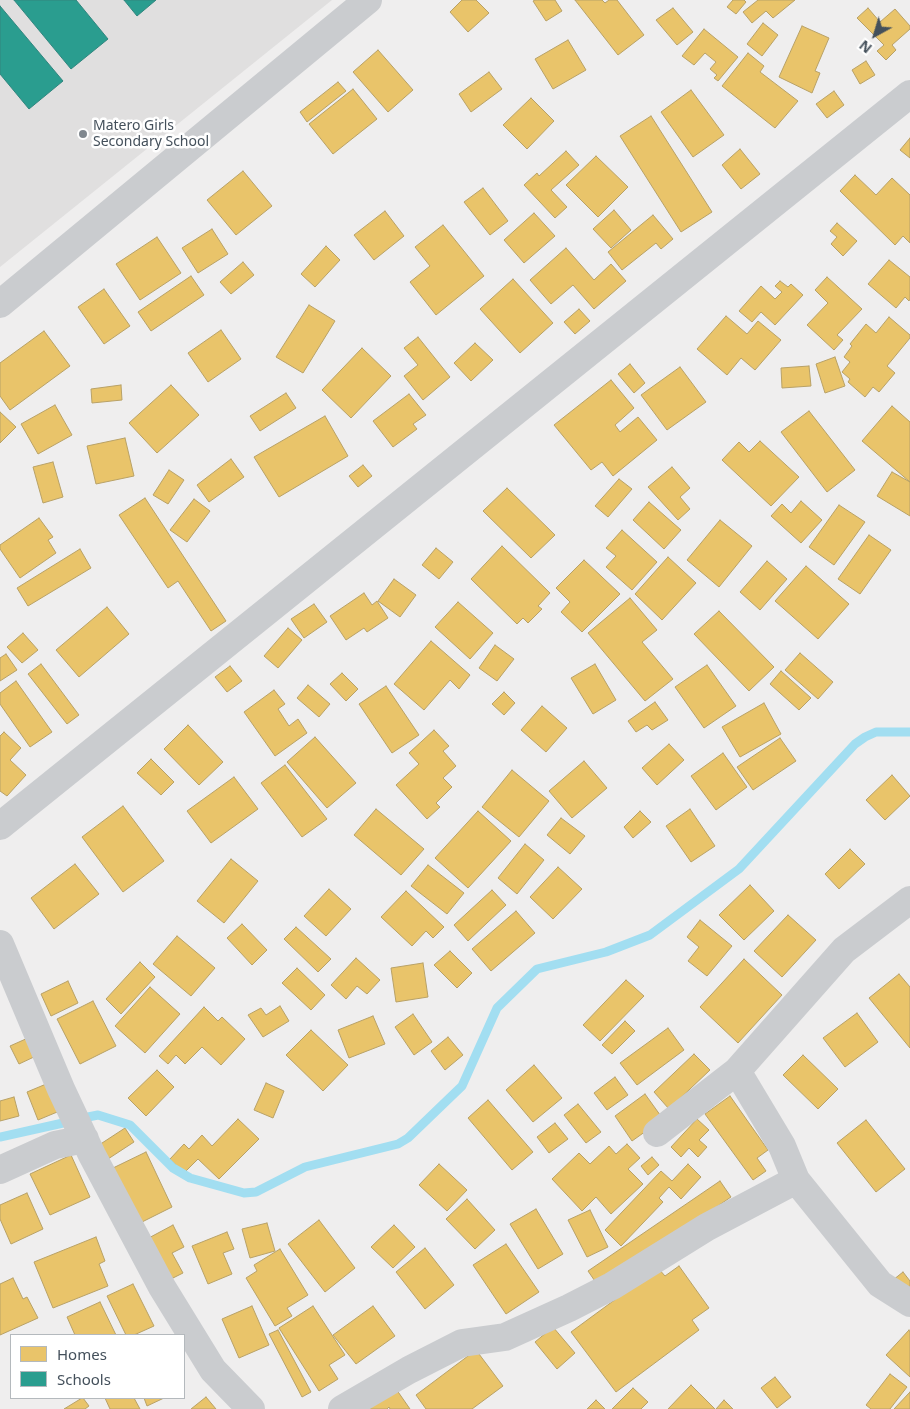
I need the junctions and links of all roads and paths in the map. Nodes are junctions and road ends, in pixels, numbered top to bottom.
1 (368, 0) edge
2 (910, 94) edge
3 (0, 304) edge
4 (0, 826) edge
5 (910, 900) edge
6 (0, 944) edge
7 (737, 1071) junction
8 (657, 1133) dead end
9 (85, 1139) junction
10 (0, 1170) edge
11 (796, 1180) junction
12 (910, 1303) edge
13 (251, 1409) edge
14 (342, 1409) edge

1 - 3 street
2 - 4 street
5 - 7 street
6 - 9 street
7 - 8 street
7 - 11 street
9 - 10 street
9 - 13 street
11 - 12 street
11 - 14 street

